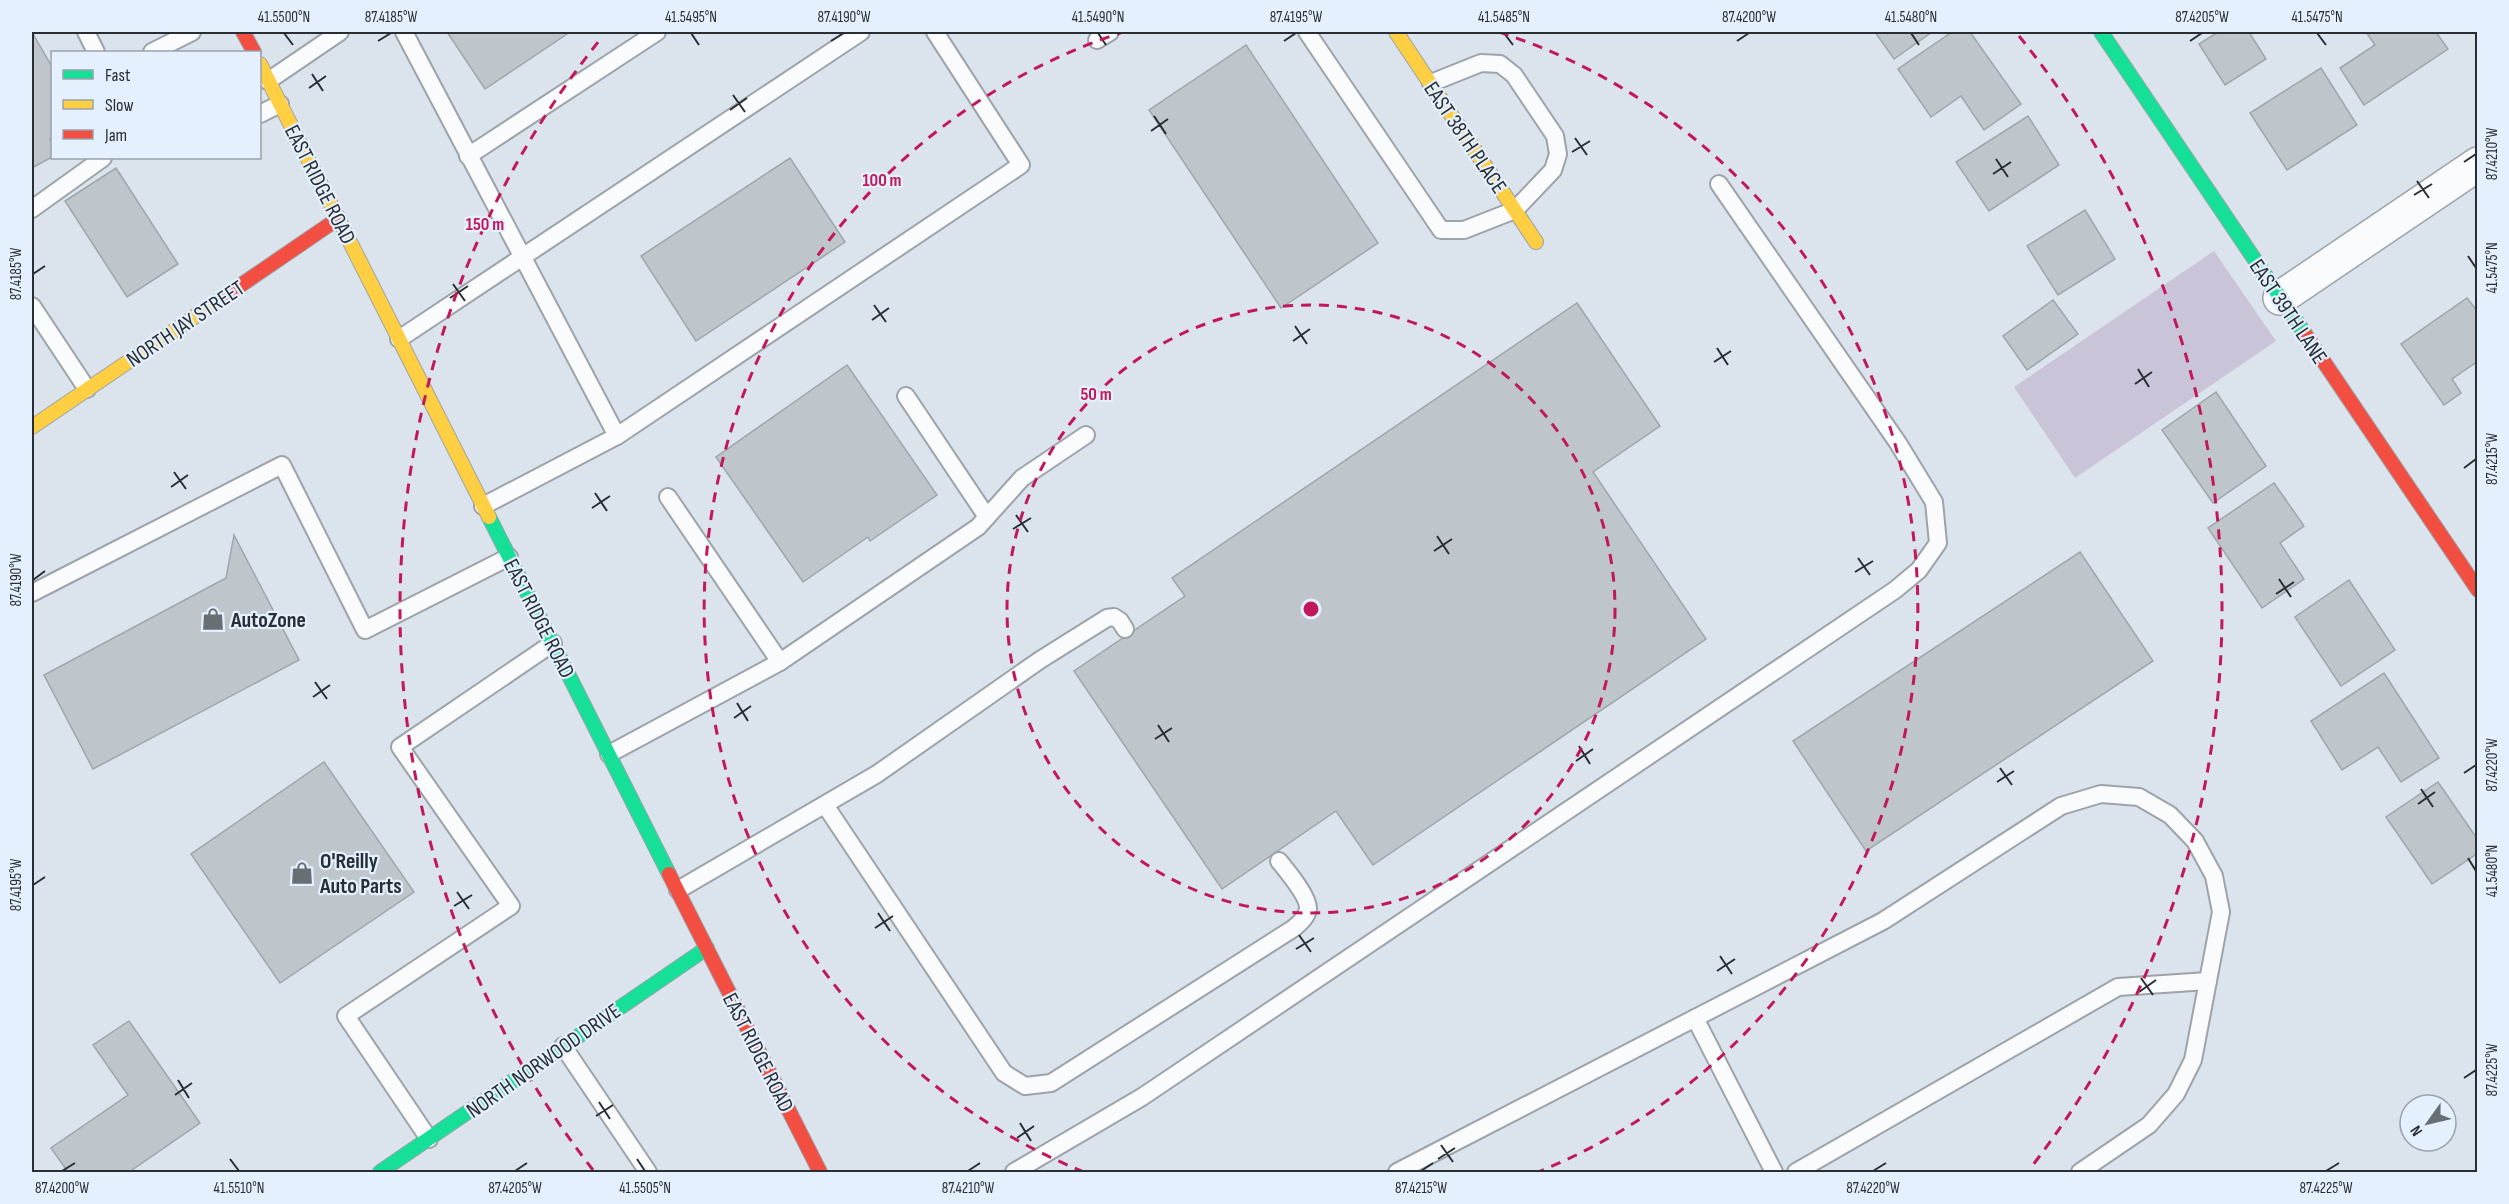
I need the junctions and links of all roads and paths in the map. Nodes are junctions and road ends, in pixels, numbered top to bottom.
1 (86, 32) edge
2 (192, 32) edge
3 (243, 32) edge
4 (340, 32) edge
5 (404, 32) edge
6 (657, 32) edge
7 (861, 32) edge
8 (935, 32) edge
9 (1307, 32) edge
10 (1396, 32) edge
11 (2101, 32) edge
12 (96, 51) edge
13 (154, 51) edge
14 (253, 51) edge
15 (261, 66) edge
16 (268, 81) junction
17 (1431, 83) junction
18 (280, 104) junction
19 (261, 114) edge
20 (468, 156) junction
21 (102, 159) edge
22 (2478, 164) edge
23 (1719, 184) dead end
24 (32, 209) edge
25 (1515, 210) junction
26 (339, 218) junction
27 (1536, 242) dead end
28 (521, 258) junction
29 (2280, 298) junction
30 (32, 306) edge
31 (399, 339) junction
32 (87, 389) junction
33 (906, 396) dead end
34 (32, 427) edge
35 (1086, 435) dead end
36 (617, 436) junction
37 (668, 497) dead end
38 (483, 506) junction
39 (987, 517) junction
40 (509, 558) junction
41 (2478, 590) edge
42 (32, 594) edge
43 (1125, 629) dead end
44 (553, 643) junction
45 (780, 662) junction
46 (609, 754) junction
47 (825, 805) junction
48 (1279, 861) dead end
49 (678, 891) junction
50 (707, 948) junction
51 (2208, 981) junction
52 (1695, 1018) junction
53 (563, 1046) junction
54 (429, 1139) junction
55 (380, 1173) edge
56 (648, 1173) edge
57 (820, 1173) edge
58 (1014, 1173) edge
59 (1397, 1173) edge
60 (1774, 1173) edge
61 (1796, 1173) edge
62 (2080, 1173) edge

1 - 12 lane
2 - 13 lane
3 - 14 street
4 - 16 lane
5 - 20 lane
6 - 20 lane
7 - 28 lane
8 - 36 lane
9 - 25 lane
10 - 17 street, EAST 38TH PLACE
11 - 29 street, EAST 39TH LANE
15 - 16 street, EAST RIDGE ROAD
16 - 18 street, EAST RIDGE ROAD
17 - 25 street, EAST 38TH PLACE
17 - 25 lane
18 - 19 lane
18 - 26 street, EAST RIDGE ROAD
20 - 28 lane
21 - 24 lane
22 - 29 street
23 - 58 lane
25 - 27 street, EAST 38TH PLACE
26 - 31 street, EAST RIDGE ROAD
26 - 32 street, NORTH JAY STREET
28 - 31 lane
28 - 36 lane
29 - 41 street, EAST 39TH LANE
30 - 32 lane
31 - 38 street, EAST RIDGE ROAD
32 - 34 street, NORTH JAY STREET
33 - 39 lane
35 - 39 lane
36 - 38 lane
37 - 45 lane
38 - 40 street, EAST RIDGE ROAD
39 - 45 lane
40 - 42 lane
40 - 44 street, EAST RIDGE ROAD
43 - 47 lane
44 - 46 street, EAST RIDGE ROAD
44 - 54 lane
45 - 46 lane
46 - 49 street, EAST RIDGE ROAD
47 - 48 lane
47 - 49 lane
49 - 50 street, EAST RIDGE ROAD
50 - 53 street, NORTH NORWOOD DRIVE
50 - 57 street, EAST RIDGE ROAD
51 - 52 lane
51 - 61 lane
51 - 62 lane
52 - 59 lane
52 - 60 lane
53 - 54 street, NORTH NORWOOD DRIVE
53 - 56 lane
54 - 55 street, NORTH NORWOOD DRIVE

